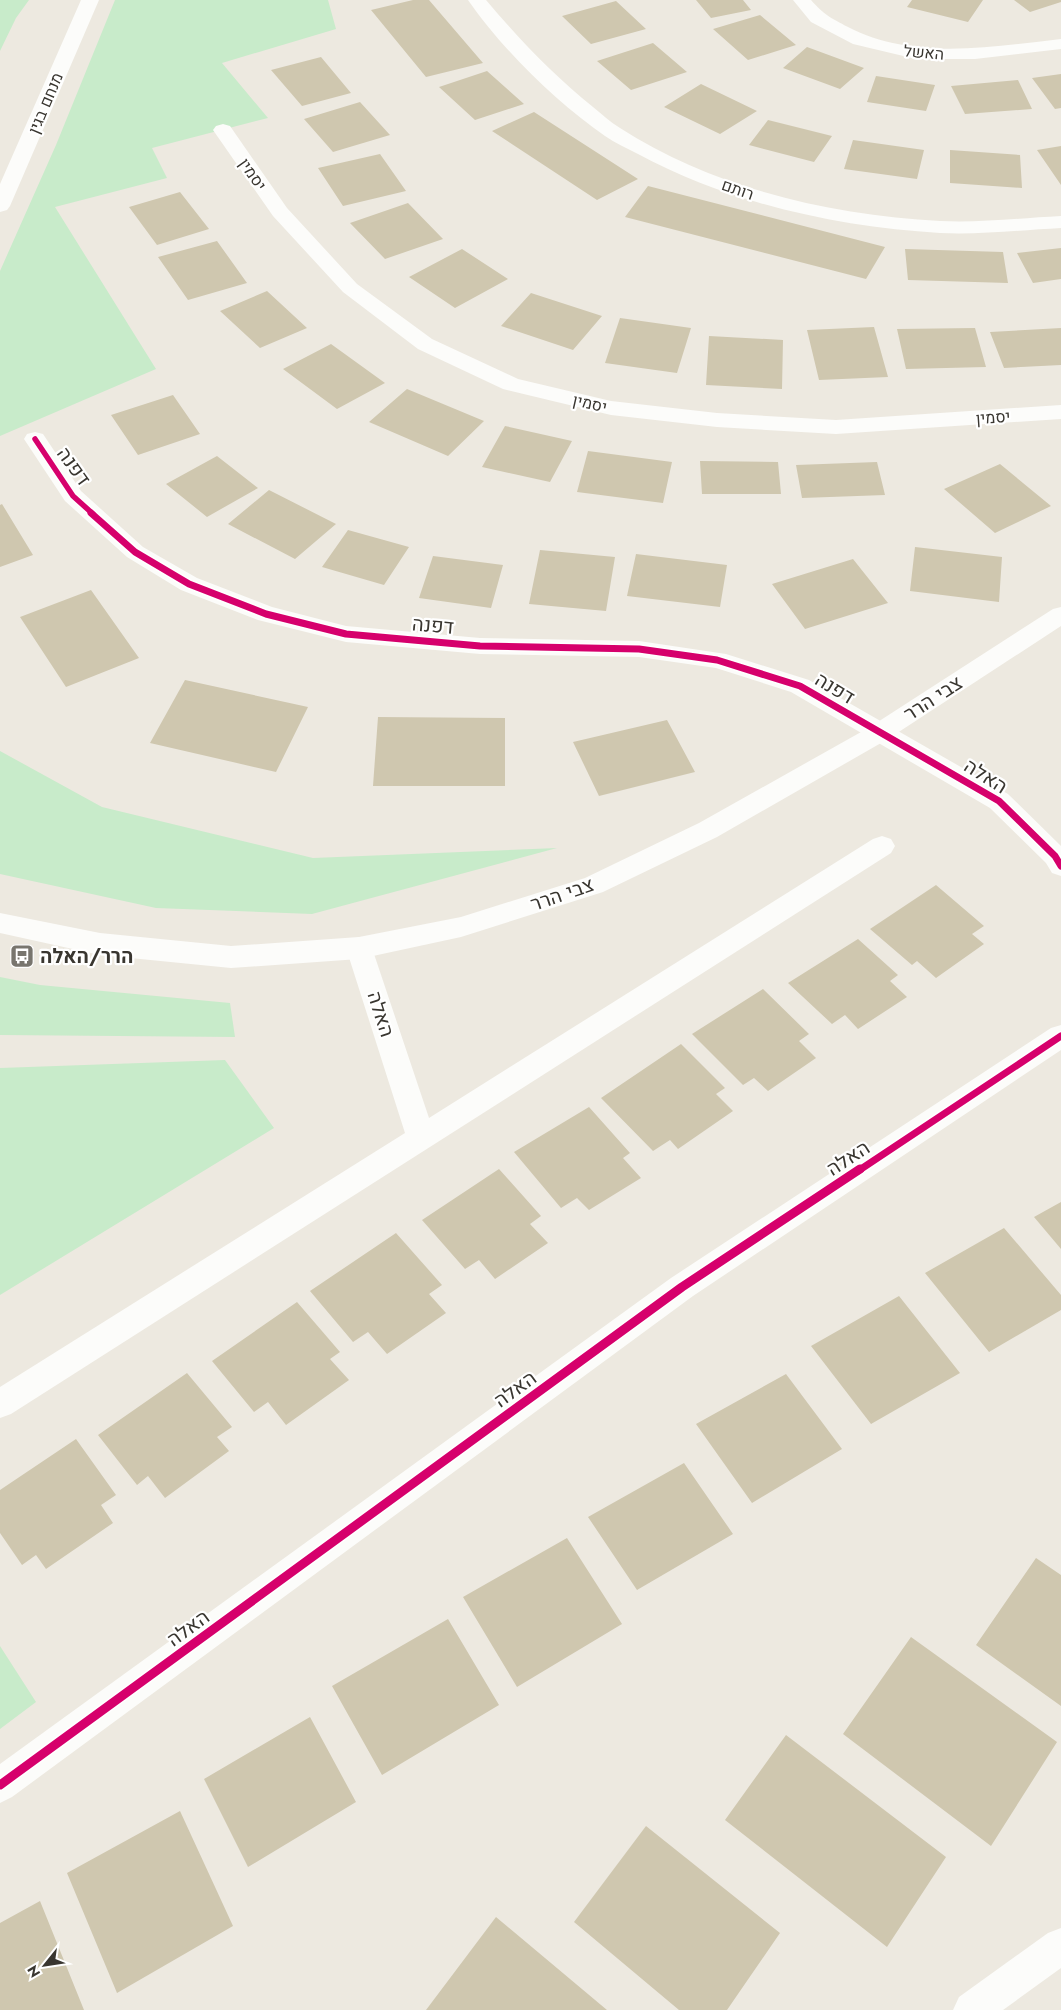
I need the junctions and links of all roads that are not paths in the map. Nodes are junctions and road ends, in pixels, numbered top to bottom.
1 (90, 0) edge
2 (478, 0) edge
3 (802, 0) edge
4 (1061, 44) edge
5 (223, 130) dead end
6 (0, 206) edge
7 (1061, 222) edge
8 (1061, 412) edge
9 (35, 438) dead end
10 (1061, 615) edge
11 (879, 733) junction
12 (882, 846) dead end
13 (1061, 866) edge
14 (0, 923) edge
15 (359, 948) junction
16 (1061, 1036) edge
17 (421, 1138) junction
18 (0, 1404) edge
19 (0, 1785) edge
20 (1061, 1946) edge
21 (972, 2010) edge

1 - 6 street, מנחם בגין
2 - 7 street, רותם
3 - 4 street, האשל
5 - 8 street, יסמין
9 - 11 street, דפנה
10 - 11 street, צבי הרר
11 - 13 street, האלה
11 - 15 street, צבי הרר
12 - 17 street
14 - 15 street, צבי הרר
15 - 17 street, האלה
16 - 19 street, האלה
17 - 18 street
20 - 21 street

